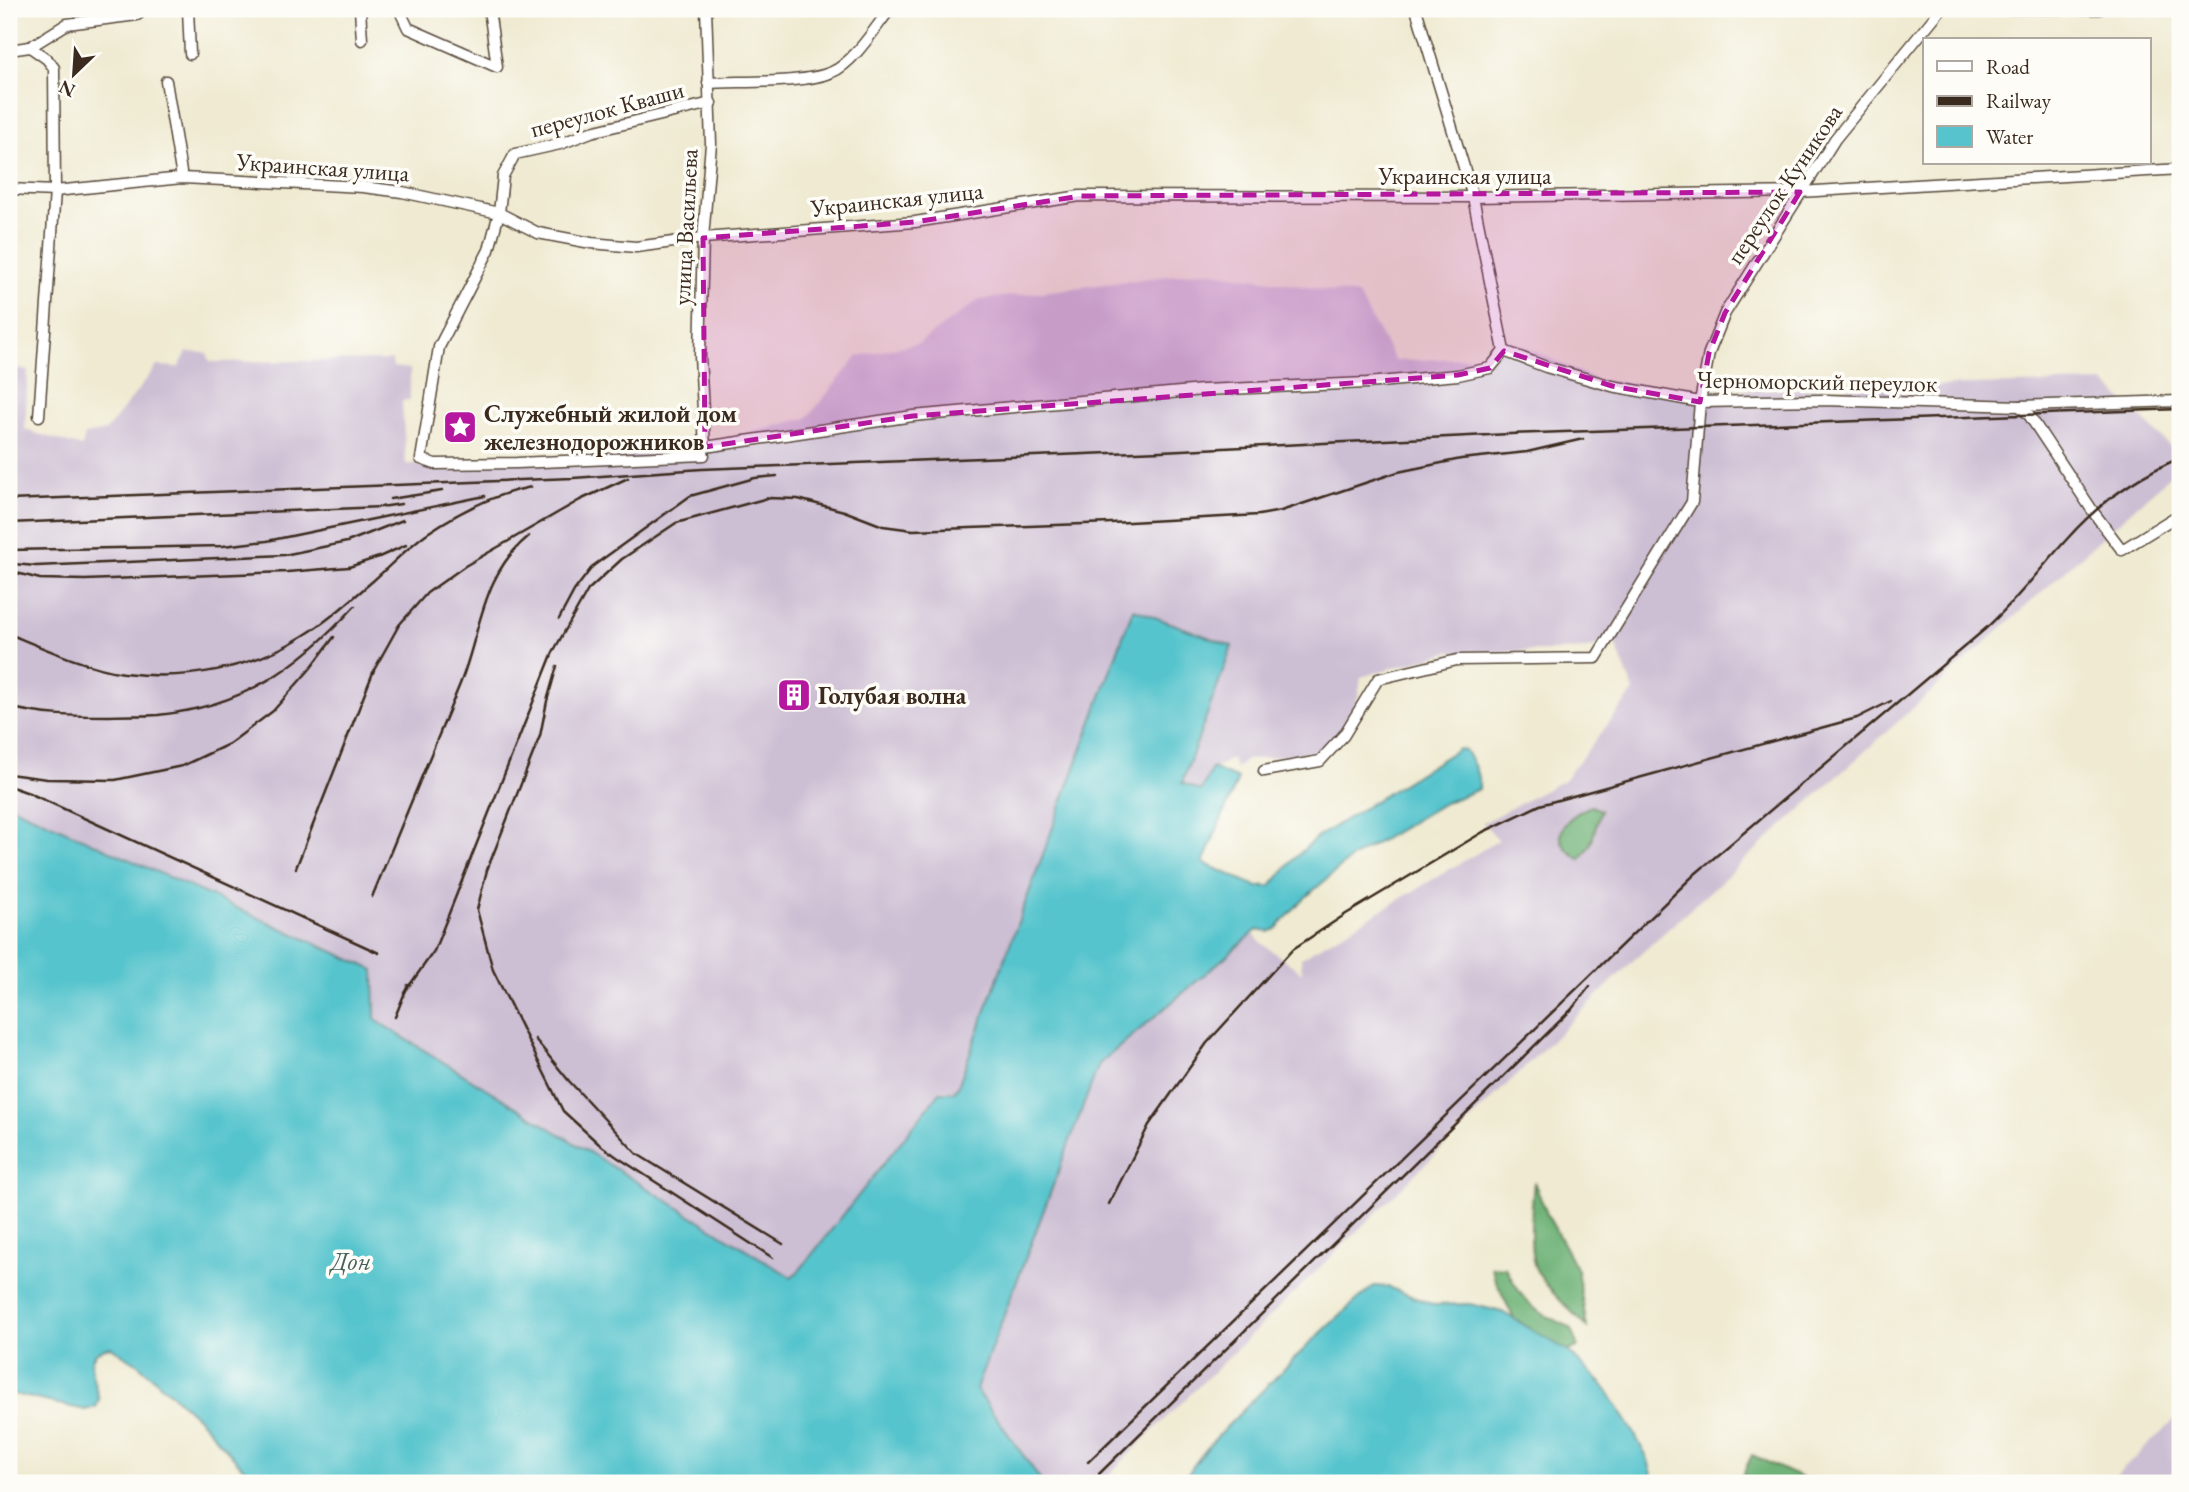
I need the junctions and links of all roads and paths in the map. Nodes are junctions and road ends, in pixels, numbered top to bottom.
1 (145, 9) edge
2 (188, 9) edge
3 (360, 9) edge
4 (399, 9) edge
5 (489, 9) edge
6 (706, 9) edge
7 (1416, 9) edge
8 (1941, 9) edge
9 (1993, 9) edge
10 (2100, 9) edge
11 (888, 11) edge
12 (362, 40) dead end
13 (30, 47) junction
14 (9, 50) edge
15 (190, 54) dead end
16 (166, 81) dead end
17 (708, 83) junction
18 (710, 103) junction
19 (2180, 169) edge
20 (182, 178) junction
21 (9, 188) edge
22 (55, 191) junction
23 (1800, 192) junction
24 (1473, 197) junction
25 (499, 213) junction
26 (702, 238) junction
27 (1504, 351) junction
28 (2180, 401) edge
29 (1700, 402) junction
30 (2020, 406) junction
31 (39, 416) dead end
32 (704, 451) junction
33 (2180, 514) edge
34 (1264, 771) dead end

1 - 13 street
2 - 15 street
3 - 12 street
4 - 5 street
6 - 17 street, улица Васильева
7 - 24 street
8 - 23 street, переулок Куникова
9 - 10 street
11 - 17 street, переулок Кваши
13 - 14 street
13 - 22 street
16 - 20 street
17 - 18 street, улица Васильева
18 - 25 street, переулок Кваши
18 - 26 street, улица Васильева
19 - 23 street, Украинская улица
20 - 22 street, Украинская улица
20 - 25 street, Украинская улица
21 - 22 street, Украинская улица
22 - 31 street
23 - 24 street, Украинская улица
23 - 29 street, переулок Куникова
24 - 26 street, Украинская улица
24 - 27 street
25 - 26 street, Украинская улица
25 - 32 street
26 - 32 street, улица Васильева
27 - 29 street, Черноморский переулок
27 - 32 street
28 - 30 street, Черноморский переулок
29 - 30 street, Черноморский переулок
29 - 34 street, переулок Куникова
30 - 33 street

